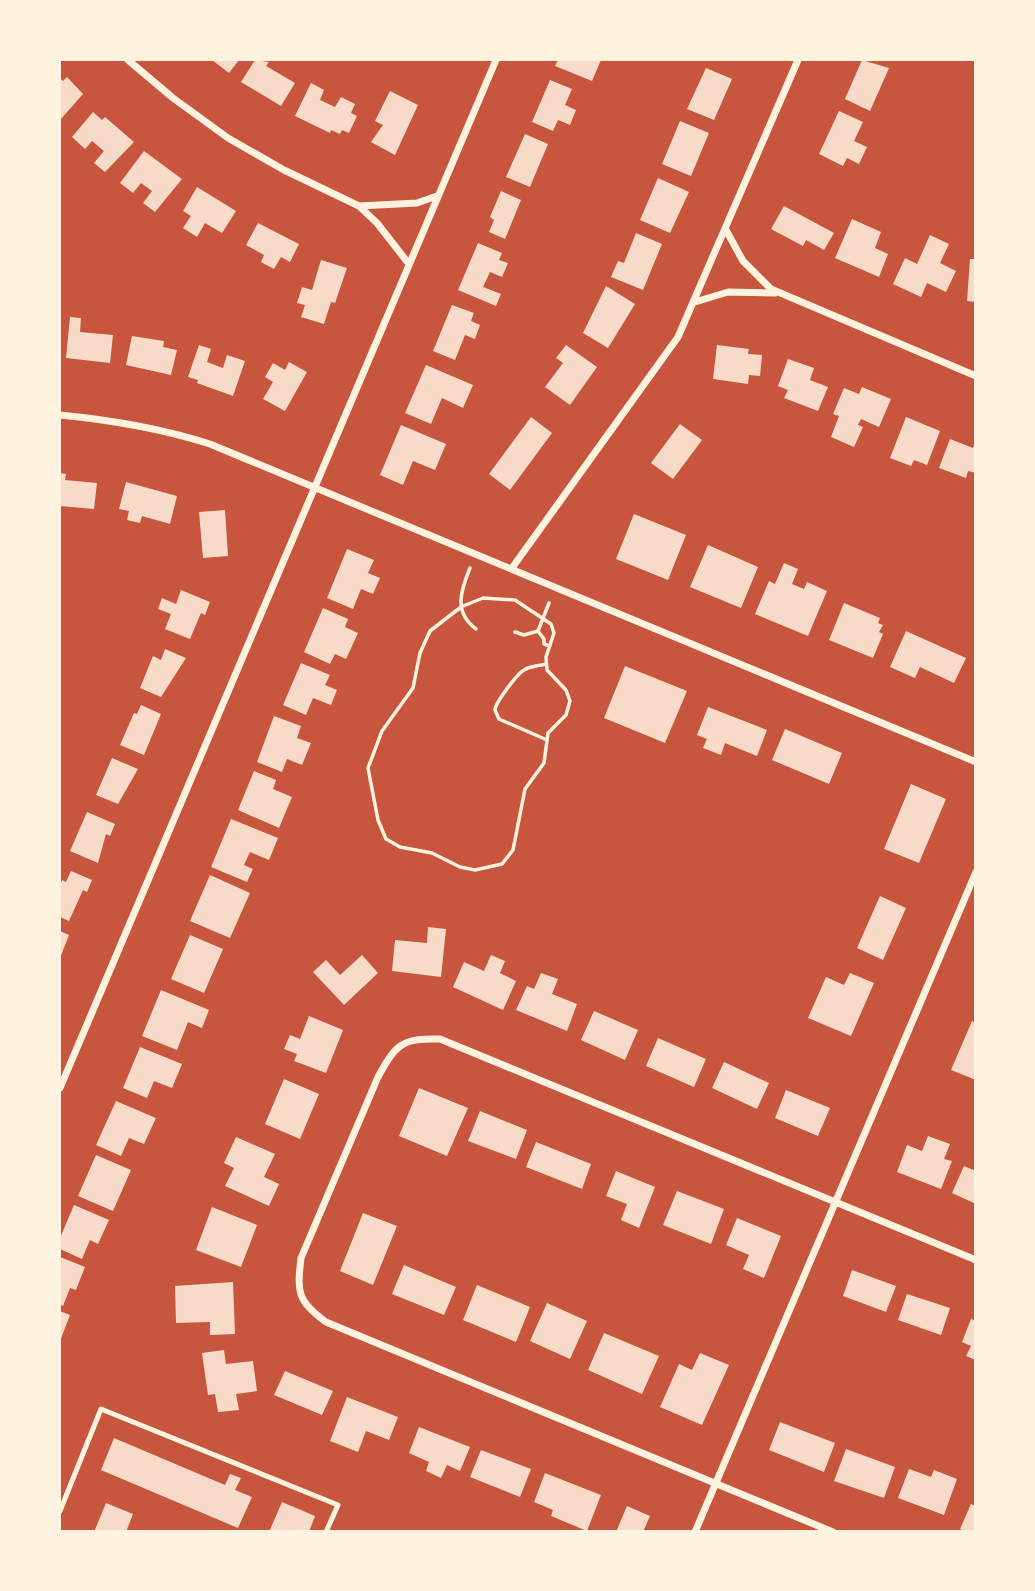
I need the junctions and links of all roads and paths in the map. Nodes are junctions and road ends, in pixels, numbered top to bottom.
1 (128, 60) edge
2 (496, 60) edge
3 (798, 60) edge
4 (437, 196) junction
5 (359, 206) junction
6 (726, 230) junction
7 (409, 264) junction
8 (780, 293) junction
9 (695, 302) junction
10 (975, 376) edge
11 (60, 415) edge
12 (314, 488) junction
13 (470, 568) dead end
14 (512, 568) junction
15 (549, 603) dead end
16 (461, 607) junction
17 (543, 619) junction
18 (476, 629) dead end
19 (538, 631) junction
20 (515, 632) dead end
21 (550, 646) junction
22 (546, 664) junction
23 (517, 667) dead end
24 (524, 669) junction
25 (547, 740) junction
26 (975, 762) edge
27 (975, 872) edge
28 (60, 1088) edge
29 (836, 1202) junction
30 (975, 1260) edge
31 (716, 1483) junction
32 (60, 1511) edge
33 (326, 1531) edge
34 (695, 1531) edge
35 (833, 1531) edge

1 - 5 street
2 - 4 street
3 - 6 street
4 - 5 street
4 - 7 street
5 - 7 street
6 - 8 street
6 - 9 street
7 - 12 street
8 - 9 street
8 - 10 street
9 - 14 street
11 - 12 street
12 - 14 street
12 - 28 street
13 - 16 path
14 - 26 street
15 - 17 path
16 - 17 path
16 - 18 path
16 - 25 path
17 - 19 path
17 - 21 path
19 - 20 path
19 - 21 path
21 - 22 path
22 - 24 path
22 - 25 path
23 - 24 path
24 - 25 path
27 - 29 street
29 - 30 street
29 - 31 street
29 - 31 street
31 - 34 street
31 - 35 street
32 - 33 lane

